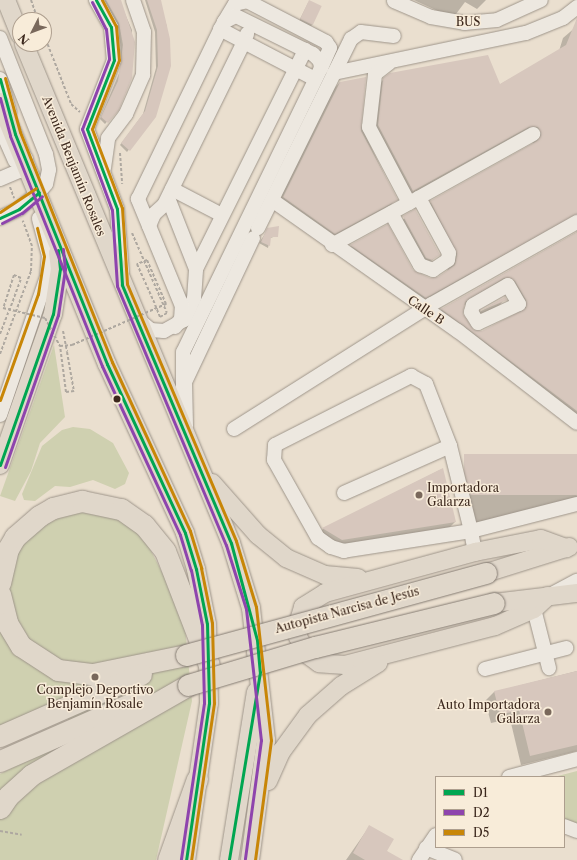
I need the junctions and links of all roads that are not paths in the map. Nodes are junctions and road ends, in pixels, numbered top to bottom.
1 (5, 0) edge
2 (96, 0) edge
3 (132, 0) edge
4 (541, 0) edge
5 (394, 1) edge
6 (577, 7) edge
7 (0, 10) edge
8 (12, 16) edge
9 (252, 23) junction
10 (222, 25) junction
11 (394, 36) dead end
12 (0, 38) edge
13 (244, 42) junction
14 (305, 50) junction
15 (27, 52) edge
16 (389, 63) junction
17 (296, 69) junction
18 (334, 73) junction
19 (318, 74) junction
20 (0, 79) edge
21 (0, 102) edge
22 (8, 130) edge
23 (532, 134) dead end
24 (22, 165) junction
25 (104, 177) junction
26 (3, 179) edge
27 (170, 193) junction
28 (35, 195) junction
29 (272, 200) junction
30 (414, 200) junction
31 (391, 213) junction
32 (222, 215) junction
33 (0, 218) edge
34 (577, 222) edge
35 (149, 226) junction
36 (57, 239) junction
37 (332, 245) junction
38 (196, 269) junction
39 (122, 285) junction
40 (424, 309) junction
41 (135, 315) junction
42 (474, 319) dead end
43 (175, 327) junction
44 (458, 331) junction
45 (183, 394) junction
46 (0, 414) edge
47 (577, 423) edge
48 (234, 429) dead end
49 (191, 446) junction
50 (450, 446) junction
51 (0, 465) edge
52 (202, 472) junction
53 (344, 493) dead end
54 (577, 504) edge
55 (471, 531) junction
56 (573, 548) edge
57 (475, 552) junction
58 (486, 574) joint
59 (373, 578) junction
60 (577, 581) edge
61 (0, 583) edge
62 (0, 594) edge
63 (577, 594) edge
64 (548, 596) junction
65 (494, 603) joint
66 (534, 609) junction
67 (566, 648) dead end
68 (401, 652) junction
69 (546, 653) junction
70 (186, 656) junction
71 (209, 664) junction
72 (549, 668) dead end
73 (485, 669) dead end
74 (260, 672) junction
75 (188, 685) junction
76 (6, 733) edge
77 (577, 759) edge
78 (0, 761) edge
79 (513, 776) edge
80 (197, 779) junction
81 (0, 808) edge
82 (257, 816) junction
83 (565, 826) edge
84 (577, 831) edge
85 (435, 836) edge
86 (422, 854) edge
87 (168, 860) edge
88 (186, 860) edge
89 (229, 860) edge
90 (250, 860) edge
91 (455, 860) edge

1 - 7 street
1 - 8 main road
2 - 25 street
3 - 25 street
4 - 5 street, BUS
6 - 16 street
9 - 10 street
9 - 13 street
9 - 14 street
10 - 13 street
10 - 19 street
10 - 35 street
11 - 18 street
12 - 28 street
13 - 17 street
13 - 27 street
14 - 17 street
14 - 19 street
15 - 39 main road, Avenida Benjamín Rosales
16 - 18 street
16 - 30 street
17 - 19 street
17 - 32 street
18 - 29 street
19 - 45 street
20 - 22 street
21 - 22 main road
22 - 24 main road
23 - 30 street
24 - 26 street
24 - 28 main road
25 - 39 street
27 - 32 street
27 - 35 street
27 - 38 street
28 - 33 street
28 - 36 main road
28 - 46 street
29 - 37 street, Calle B
29 - 45 street
30 - 31 street
30 - 31 street
31 - 37 street
32 - 38 street
34 - 40 street
35 - 43 street
36 - 51 main road
36 - 71 main road
37 - 40 street, Calle B
38 - 43 street
39 - 41 main road, Avenida Benjamín Rosales
40 - 44 street, Calle B
40 - 48 street
41 - 43 street
41 - 49 main road, Avenida Benjamín Rosales
42 - 44 street
44 - 47 street, Calle B
45 - 49 street
49 - 52 main road, Avenida Benjamín Rosales
50 - 53 street
50 - 55 street
50 - 55 street
52 - 59 main road
52 - 74 main road, Avenida Benjamín Rosales
54 - 55 street
55 - 57 street
56 - 57 main road
56 - 58 main road, Autopista Narcisa de Jesús
57 - 59 main road
58 - 70 highway, Autopista Narcisa de Jesús, bridge
59 - 68 main road
60 - 64 street
61 - 71 highway
62 - 70 highway
63 - 64 main road
64 - 65 main road
64 - 66 main road
65 - 75 highway, bridge
66 - 68 main road
66 - 69 street
67 - 69 street
68 - 82 main road
69 - 72 street
69 - 73 street
70 - 76 highway, Autopista Narcisa de Jesús
71 - 80 main road
74 - 82 main road
74 - 89 main road
75 - 78 highway
75 - 81 highway
77 - 79 street
80 - 87 highway
80 - 88 main road
82 - 90 main road
83 - 84 street
85 - 86 street
86 - 91 street

